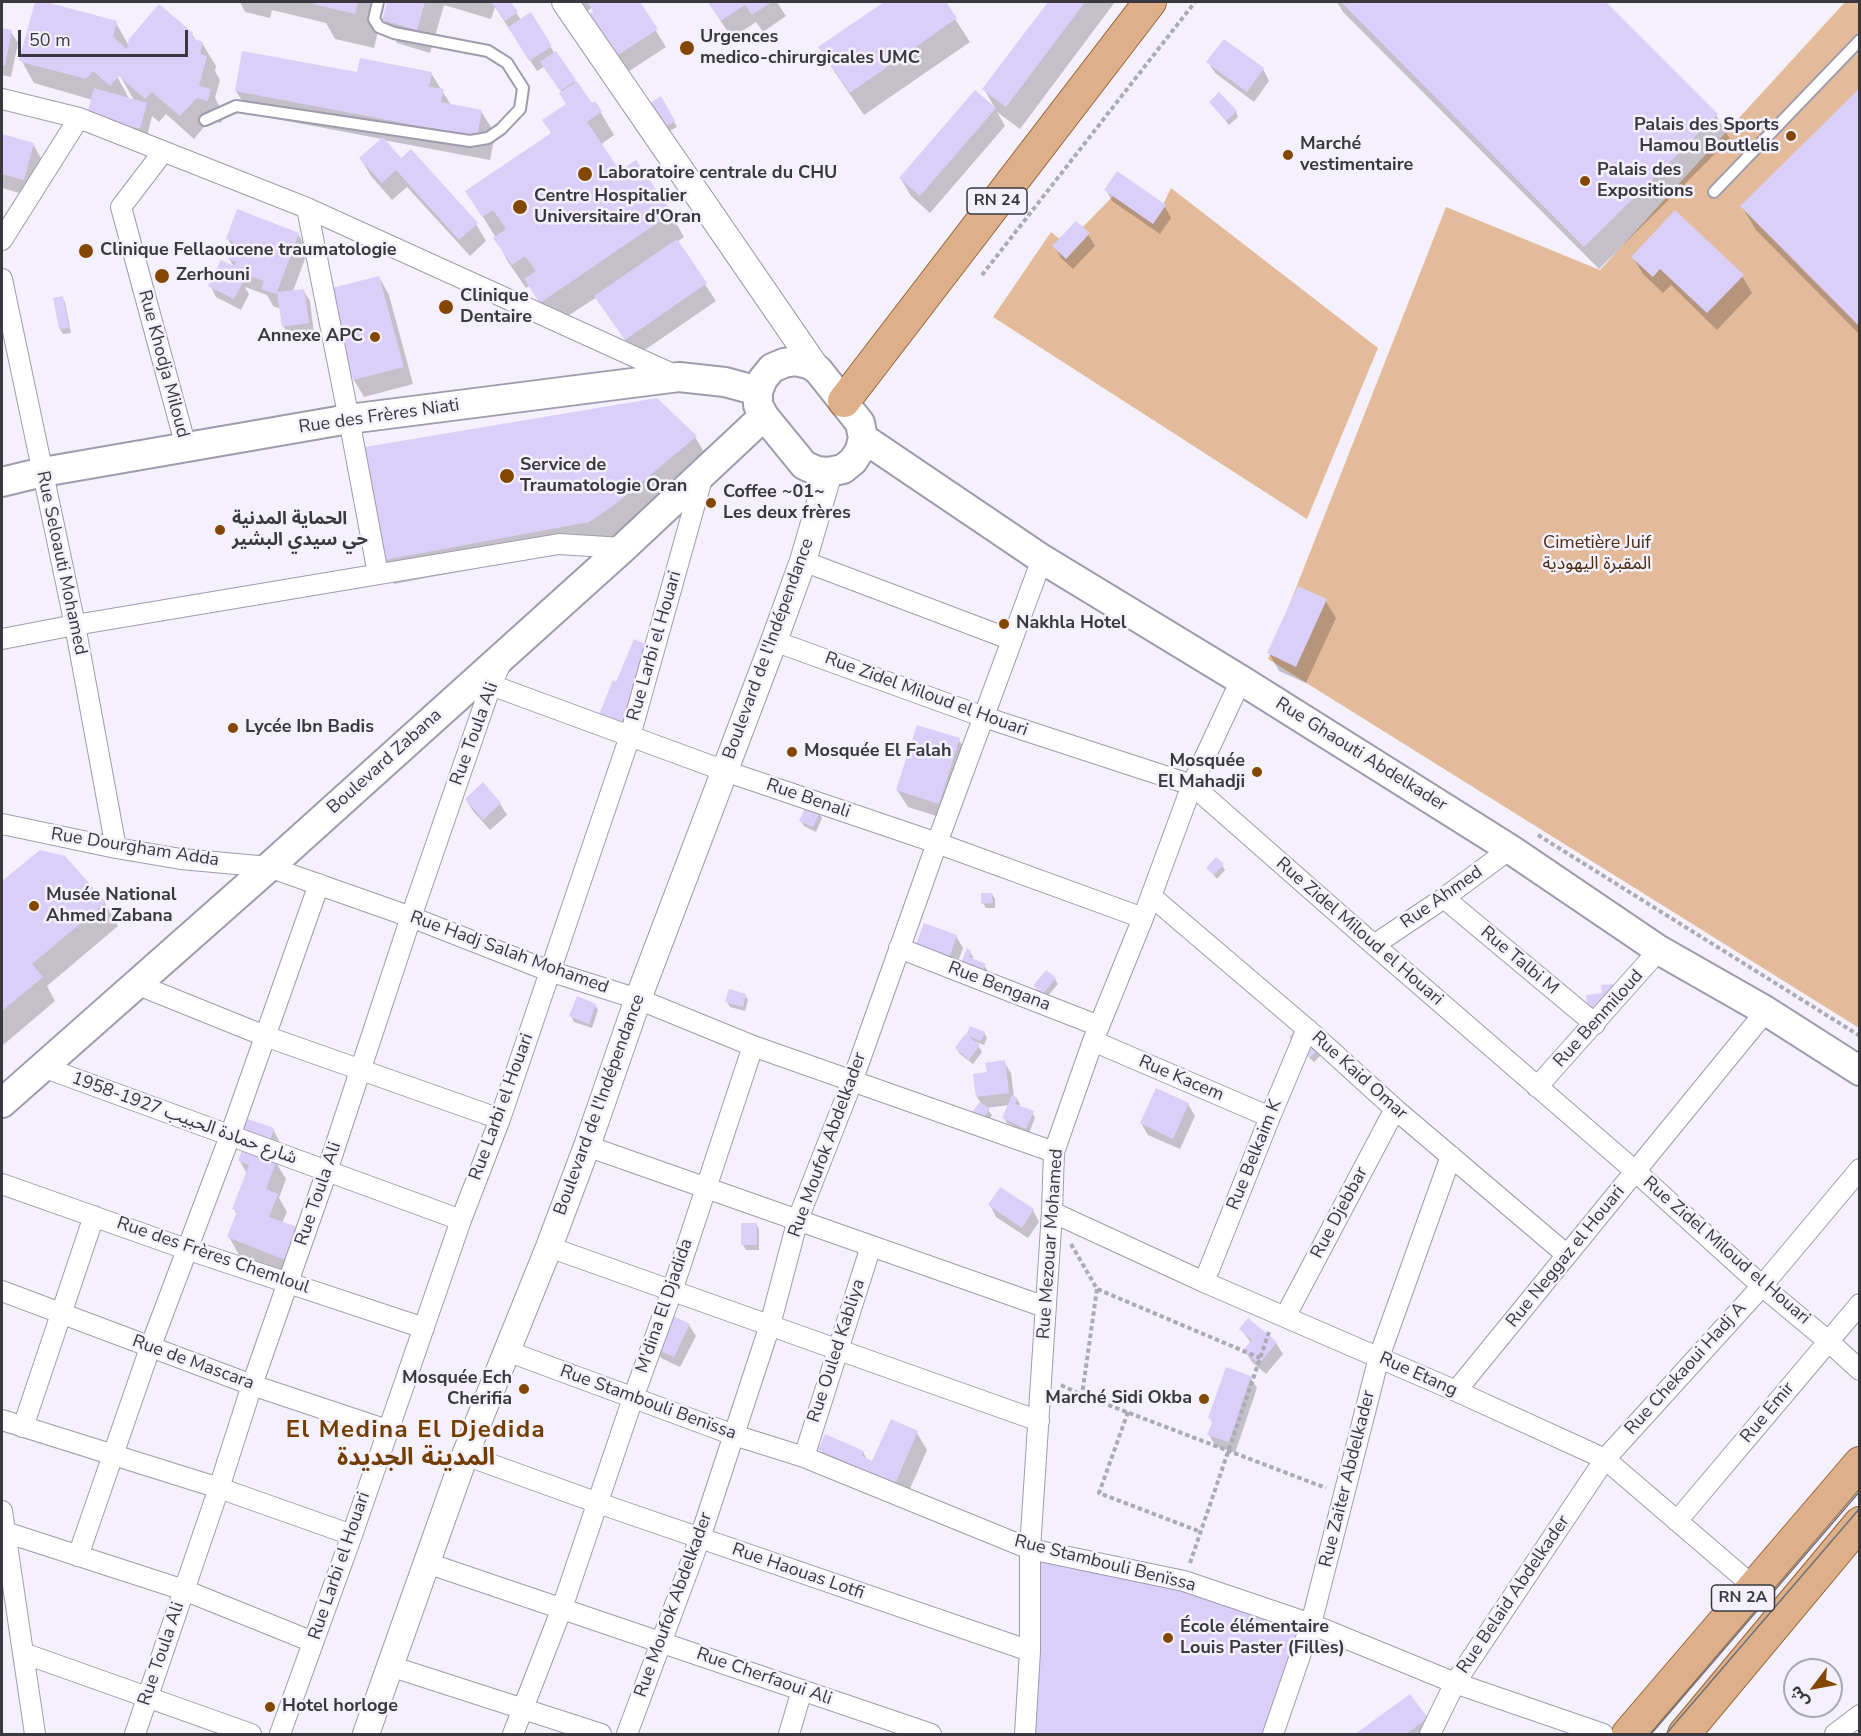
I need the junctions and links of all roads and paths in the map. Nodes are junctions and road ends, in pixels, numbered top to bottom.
1 (378, 2) edge
2 (565, 2) edge
3 (1150, 2) edge
4 (1195, 2) edge
5 (1860, 40) edge
6 (2, 99) edge
7 (79, 118) junction
8 (205, 120) dead end
9 (163, 152) junction
10 (1714, 192) dead end
11 (307, 208) junction
12 (2, 240) edge
13 (982, 275) dead end
14 (2, 279) edge
15 (818, 370) junction
16 (680, 377) junction
17 (844, 401) junction
18 (761, 404) junction
19 (349, 419) junction
20 (863, 438) junction
21 (186, 447) junction
22 (43, 472) junction
23 (829, 472) junction
24 (703, 474) junction
25 (2, 482) edge
26 (623, 548) junction
27 (1042, 559) junction
28 (803, 561) junction
29 (378, 574) junction
30 (75, 625) junction
31 (2, 639) edge
32 (1012, 640) junction
33 (774, 641) junction
34 (1241, 681) junction
35 (482, 684) junction
36 (984, 717) junction
37 (630, 736) junction
38 (725, 771) junction
39 (1192, 785) junction
40 (2, 824) edge
41 (1537, 834) dead end
42 (937, 843) junction
43 (116, 848) junction
44 (1510, 849) junction
45 (268, 867) junction
46 (319, 884) junction
47 (1151, 896) junction
48 (1444, 898) junction
49 (411, 917) junction
50 (1143, 918) junction
51 (1374, 945) junction
52 (899, 948) junction
53 (1659, 950) junction
54 (549, 971) junction
55 (136, 984) junction
56 (638, 999) junction
57 (1766, 1011) junction
58 (1594, 1024) junction
59 (1307, 1029) junction
60 (1096, 1034) junction
61 (265, 1036) junction
62 (1860, 1036) edge
63 (753, 1046) junction
64 (42, 1066) junction
65 (361, 1069) junction
66 (1860, 1071) edge
67 (852, 1082) junction
68 (1537, 1087) junction
69 (2, 1103) edge
70 (1395, 1109) junction
71 (1270, 1117) junction
72 (500, 1119) junction
73 (230, 1136) junction
74 (587, 1146) junction
75 (1054, 1152) junction
76 (1451, 1156) junction
77 (1860, 1169) edge
78 (327, 1171) junction
79 (1635, 1171) junction
80 (2, 1184) edge
81 (705, 1189) junction
82 (1052, 1212) junction
83 (94, 1216) junction
84 (798, 1219) junction
85 (461, 1220) junction
86 (871, 1245) junction
87 (549, 1247) junction
88 (186, 1249) junction
89 (1567, 1255) junction
90 (288, 1282) junction
91 (1204, 1282) junction
92 (1762, 1286) junction
93 (1097, 1289) junction
94 (2, 1291) edge
95 (672, 1291) junction
96 (1860, 1304) edge
97 (1045, 1307) junction
98 (61, 1314) junction
99 (1280, 1315) junction
100 (770, 1325) junction
101 (424, 1328) junction
102 (1828, 1341) junction
103 (150, 1348) junction
104 (838, 1349) junction
105 (507, 1351) junction
106 (1378, 1357) junction
107 (1260, 1358) junction
108 (1860, 1370) edge
109 (252, 1385) junction
110 (1456, 1391) junction
111 (633, 1398) junction
112 (1128, 1412) junction
113 (2, 1420) edge
114 (1039, 1421) junction
115 (23, 1427) junction
116 (387, 1430) junction
117 (734, 1435) junction
118 (1230, 1451) junction
119 (114, 1455) junction
120 (465, 1455) junction
121 (804, 1457) junction
122 (1605, 1459) junction
123 (1860, 1463) edge
124 (219, 1488) junction
125 (1344, 1495) junction
126 (598, 1503) junction
127 (2, 1511) edge
128 (1677, 1521) junction
129 (1860, 1523) edge
130 (5, 1532) junction
131 (1201, 1532) junction
132 (352, 1535) junction
133 (700, 1538) junction
134 (1030, 1549) junction
135 (78, 1556) junction
136 (427, 1563) junction
137 (1184, 1581) junction
138 (1753, 1586) junction
139 (184, 1590) junction
140 (562, 1608) junction
141 (1311, 1624) junction
142 (314, 1642) junction
143 (661, 1642) junction
144 (1029, 1652) junction
145 (22, 1653) junction
146 (390, 1666) junction
147 (1455, 1683) junction
148 (802, 1690) junction
149 (148, 1697) junction
150 (523, 1708) junction
151 (1860, 1715) edge
152 (35, 1734) edge
153 (135, 1734) edge
154 (251, 1734) edge
155 (280, 1734) edge
156 (366, 1734) edge
157 (513, 1734) edge
158 (601, 1734) edge
159 (627, 1734) edge
160 (789, 1734) edge
161 (931, 1734) edge
162 (1025, 1734) edge
163 (1273, 1734) edge
164 (1430, 1734) edge
165 (1604, 1734) edge
166 (1628, 1734) edge
167 (1684, 1734) edge
168 (1835, 1734) edge

1 - 8 lane
2 - 15 street
3 - 17 main road, RN 24
4 - 13 path
5 - 10 lane
6 - 7 street
7 - 9 street
7 - 12 street
9 - 11 street
9 - 21 street, Rue Khodja Miloud
11 - 16 street
11 - 19 street
14 - 22 street, Rue Seloauti Mohamed
15 - 17 main road
15 - 18 main road
16 - 18 main road, Rue des Frères Niati
16 - 19 main road, Rue des Frères Niati
17 - 20 main road
18 - 23 main road
18 - 24 main road, Boulevard Zabana
19 - 21 main road, Rue des Frères Niati
19 - 29 street
20 - 23 main road
20 - 27 main road, Rue Ghaouti Abdelkader
21 - 22 main road, Rue des Frères Niati
22 - 25 main road, Rue des Frères Niati
22 - 30 street, Rue Seloauti Mohamed
23 - 28 street, Boulevard de l'Indépendance
24 - 26 main road, Boulevard Zabana
24 - 37 street, Rue Larbi el Houari
26 - 29 street
26 - 35 main road, Boulevard Zabana
27 - 32 street, Rue Moufok Abdelkader
27 - 34 main road, Rue Ghaouti Abdelkader
28 - 32 street
28 - 33 street, Boulevard de l'Indépendance
29 - 30 street
30 - 31 street
30 - 43 street, Rue Seloauti Mohamed
32 - 36 street, Rue Moufok Abdelkader
33 - 36 street, Rue Zidel Miloud el Houari
33 - 38 street, Boulevard de l'Indépendance
34 - 39 street, Rue Mezouar Mohamed
34 - 44 main road, Rue Ghaouti Abdelkader
35 - 37 street, Rue Benali
35 - 45 main road, Boulevard Zabana
35 - 49 street, Rue Toula Ali
36 - 39 street, Rue Zidel Miloud el Houari
36 - 42 street, Rue Moufok Abdelkader
37 - 38 street, Rue Benali
37 - 54 street, Rue Larbi el Houari
38 - 42 street, Rue Benali
38 - 56 street, Boulevard de l'Indépendance
39 - 47 street, Rue Mezouar Mohamed
39 - 51 street, Rue Zidel Miloud el Houari
40 - 43 street, Rue Dourgham Adda
41 - 62 path
42 - 50 street, Rue Benali
42 - 52 street, Rue Moufok Abdelkader
43 - 45 street, Rue Dourgham Adda
44 - 48 street, Rue Ahmed
44 - 53 main road, Rue Ghaouti Abdelkader
45 - 46 street, Rue Hadj Salah Mohamed
45 - 55 main road, Boulevard Zabana
46 - 49 street, Rue Hadj Salah Mohamed
46 - 61 street
47 - 50 street, Rue Mezouar Mohamed
47 - 59 street, Rue Kaid Omar
48 - 51 street, Rue Ahmed
48 - 58 street, Rue Talbi M
49 - 54 street, Rue Hadj Salah Mohamed
49 - 65 street, Rue Toula Ali
50 - 60 street, Rue Mezouar Mohamed
51 - 68 street, Rue Zidel Miloud el Houari
52 - 60 street, Rue Bengana
52 - 67 street, Rue Moufok Abdelkader
53 - 57 main road, Rue Ghaouti Abdelkader
53 - 58 street, Rue Benmiloud
54 - 56 street, Rue Hadj Salah Mohamed
54 - 72 street, Rue Larbi el Houari
55 - 61 street
55 - 64 main road, Boulevard Zabana
56 - 63 street, Rue Hadj Salah Mohamed
56 - 74 street, Boulevard de l'Indépendance
57 - 66 main road, Rue Ghaouti Abdelkader
57 - 79 street, Rue Neggaz el Houari
58 - 68 street, Rue Benmiloud
59 - 70 street, Rue Kaid Omar
59 - 71 street, Rue Belkaim K
60 - 71 street, Rue Kacem
60 - 75 street, Rue Mezouar Mohamed
61 - 65 street
61 - 73 street
63 - 67 street, Rue Hadj Salah Mohamed
63 - 81 street, M'dina El Djadida
64 - 69 main road, Boulevard Zabana
64 - 73 street, شارع حمادة الحبيب 1927-1958
65 - 72 street
65 - 78 street, Rue Toula Ali
67 - 75 street, Rue Hadj Salah Mohamed
67 - 84 street, Rue Moufok Abdelkader
68 - 79 street, Rue Zidel Miloud el Houari
70 - 76 street, Rue Kaid Omar
70 - 99 street, Rue Djebbar
71 - 91 street, Rue Belkaim K
72 - 85 street, Rue Larbi el Houari
73 - 78 street, شارع حمادة الحبيب 1927-1958
73 - 88 street
74 - 81 street
74 - 87 street, Boulevard de l'Indépendance
75 - 82 street, Rue Mezouar Mohamed
76 - 89 street, Rue Kaid Omar
76 - 106 street, Rue Zaiter Abdelkader
77 - 92 street, Rue Chekaoui Hadj A
78 - 85 street, شارع حمادة الحبيب 1927-1958
78 - 90 street, Rue Toula Ali
79 - 89 street, Rue Neggaz el Houari
79 - 92 street, Rue Zidel Miloud el Houari
80 - 83 street, Rue des Frères Chemloul
81 - 84 street
81 - 95 street, M'dina El Djadida
82 - 91 street, Rue Etang
82 - 93 path
82 - 97 street, Rue Mezouar Mohamed
83 - 88 street, Rue des Frères Chemloul
83 - 98 street
84 - 86 street
84 - 100 street, Rue Moufok Abdelkader
85 - 101 street, Rue Larbi el Houari
86 - 97 street
86 - 104 street, Rue Ouled Kabliya
87 - 95 street
87 - 105 street, Boulevard de l'Indépendance
88 - 90 street, Rue des Frères Chemloul
88 - 103 street
89 - 110 street, Rue Neggaz el Houari
90 - 101 street, Rue des Frères Chemloul
90 - 109 street, Rue Toula Ali
91 - 99 street, Rue Etang
92 - 102 street, Rue Zidel Miloud el Houari
92 - 122 street, Rue Chekaoui Hadj A
93 - 107 path
93 - 112 path
94 - 98 street, Rue de Mascara
95 - 100 street
95 - 111 street, M'dina El Djadida
96 - 102 street, Rue Emir
97 - 114 street, Rue Mezouar Mohamed
98 - 103 street, Rue de Mascara
98 - 115 street
99 - 106 street, Rue Etang
99 - 107 path
100 - 104 street
100 - 117 street, Rue Moufok Abdelkader
101 - 116 street, Rue Larbi el Houari
102 - 108 street, Rue Zidel Miloud el Houari
102 - 128 street, Rue Emir
103 - 109 street, Rue de Mascara
103 - 119 street
104 - 114 street
104 - 121 street, Rue Ouled Kabliya
105 - 111 street, Rue Stambouli Benïssa
105 - 120 street, Boulevard de l'Indépendance
106 - 110 street, Rue Etang
106 - 125 street, Rue Zaiter Abdelkader
107 - 118 path
109 - 116 street, Rue de Mascara
109 - 124 street, Rue Toula Ali
110 - 122 street, Rue Etang
111 - 117 street, Rue Stambouli Benïssa
111 - 126 street, M'dina El Djadida
112 - 118 path
112 - 131 path
113 - 115 street
114 - 134 street, Rue Mezouar Mohamed
115 - 119 street
116 - 132 street, Rue Larbi el Houari
117 - 121 street, Rue Stambouli Benïssa
117 - 133 street, Rue Moufok Abdelkader
118 - 125 path
118 - 131 path
119 - 124 street
119 - 135 street
120 - 126 street, Rue Haouas Lotfi
120 - 136 street, Boulevard de l'Indépendance
121 - 134 street, Rue Stambouli Benïssa
122 - 128 street, Rue Etang
122 - 147 street, Rue Belaid Abdelkader
123 - 138 main road, RN 2A
124 - 132 street
124 - 139 street, Rue Toula Ali
125 - 141 street, Rue Zaiter Abdelkader
126 - 133 street, Rue Haouas Lotfi
126 - 140 street, M'dina El Djadida
127 - 130 street
128 - 138 street, Rue Etang
129 - 167 main road, RN 2A
130 - 135 street
130 - 145 street
131 - 137 path
132 - 142 street, Rue Larbi el Houari
133 - 143 street, Rue Moufok Abdelkader
133 - 144 street, Rue Haouas Lotfi
134 - 137 street, Rue Stambouli Benïssa
134 - 144 street, Rue Mezouar Mohamed
135 - 139 street
136 - 140 street, Rue Cherfaoui Ali
136 - 146 street, Boulevard de l'Indépendance
137 - 141 street, Rue Stambouli Benïssa
138 - 166 main road, RN 2A
139 - 142 street
139 - 149 street, Rue Toula Ali
140 - 143 street, Rue Cherfaoui Ali
140 - 150 street, M'dina El Djadida
141 - 147 street, Rue Stambouli Benïssa
141 - 163 street, Rue Zaiter Abdelkader
142 - 155 street, Rue Larbi el Houari
143 - 148 street, Rue Cherfaoui Ali
143 - 159 street, Rue Moufok Abdelkader
144 - 162 street, Rue Mezouar Mohamed
145 - 149 street
145 - 152 street
146 - 150 street
146 - 156 street, Boulevard de l'Indépendance
147 - 164 street, Rue Belaid Abdelkader
147 - 165 street, Rue Stambouli Benïssa
148 - 160 street
148 - 161 street, Rue Cherfaoui Ali
149 - 153 street, Rue Toula Ali
149 - 154 street
150 - 157 street, M'dina El Djadida
150 - 158 street
151 - 168 street

